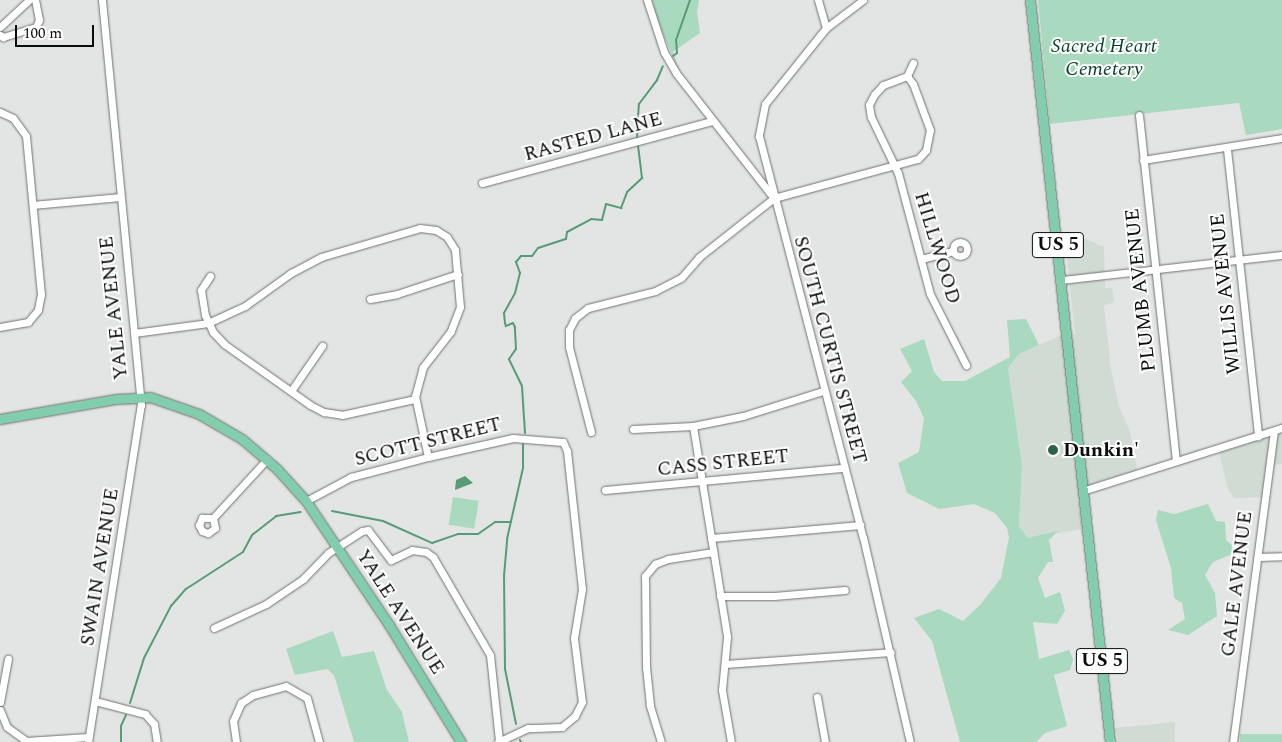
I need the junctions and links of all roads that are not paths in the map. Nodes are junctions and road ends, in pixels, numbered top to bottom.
1 (29, 0) edge
2 (35, 0) edge
3 (102, 0) edge
4 (647, 0) edge
5 (818, 0) edge
6 (863, 0) edge
7 (1030, 0) edge
8 (0, 27) edge
9 (826, 28) junction
10 (0, 34) edge
11 (913, 63) dead end
12 (907, 76) junction
13 (0, 112) edge
14 (1139, 115) dead end
15 (712, 121) junction
16 (1282, 138) edge
17 (1227, 149) junction
18 (1143, 160) junction
19 (894, 166) junction
20 (482, 183) dead end
21 (120, 197) junction
22 (774, 198) junction
23 (33, 205) junction
24 (953, 251) dead end
25 (1282, 255) edge
26 (921, 259) junction
27 (1239, 260) junction
28 (1155, 269) junction
29 (458, 274) junction
30 (210, 276) dead end
31 (1062, 280) junction
32 (370, 299) dead end
33 (208, 323) junction
34 (0, 327) edge
35 (134, 333) junction
36 (322, 346) dead end
37 (966, 365) dead end
38 (291, 391) junction
39 (823, 391) junction
40 (140, 396) junction
41 (415, 400) junction
42 (0, 419) edge
43 (693, 426) junction
44 (1282, 428) edge
45 (633, 429) dead end
46 (1274, 431) junction
47 (591, 432) dead end
48 (1258, 436) junction
49 (428, 457) junction
50 (267, 459) junction
51 (1176, 461) junction
52 (844, 468) junction
53 (703, 482) junction
54 (604, 490) dead end
55 (1085, 490) junction
56 (306, 501) junction
57 (213, 518) dead end
58 (860, 525) junction
59 (711, 538) junction
60 (337, 547) junction
61 (713, 552) junction
62 (1282, 556) edge
63 (1258, 557) junction
64 (845, 590) dead end
65 (720, 596) junction
66 (214, 628) dead end
67 (891, 652) junction
68 (8, 659) dead end
69 (725, 664) junction
70 (817, 698) dead end
71 (94, 701) junction
72 (0, 702) edge
73 (0, 710) edge
74 (88, 739) edge
75 (157, 742) edge
76 (236, 742) edge
77 (319, 742) edge
78 (461, 742) edge
79 (498, 742) edge
80 (661, 742) edge
81 (731, 742) edge
82 (825, 742) edge
83 (910, 742) edge
84 (1110, 742) edge
85 (1233, 742) edge

1 - 8 street
2 - 10 street
3 - 21 street, YALE AVENUE
4 - 15 street, SOUTH CURTIS STREET
5 - 9 street
6 - 9 street
7 - 31 main road, US 5
9 - 22 street
11 - 12 street
12 - 19 street, HILLWOOD
12 - 19 street
13 - 23 street
14 - 18 street, PLUMB AVENUE
15 - 20 street, RASTED LANE
15 - 22 street, SOUTH CURTIS STREET
16 - 17 street
17 - 18 street
17 - 27 street, WILLIS AVENUE
18 - 28 street, PLUMB AVENUE
19 - 22 street
19 - 26 street, HILLWOOD
21 - 23 street
21 - 35 street, YALE AVENUE
22 - 39 street, SOUTH CURTIS STREET
22 - 47 street
23 - 34 street
24 - 26 street
25 - 27 street
26 - 37 street, HILLWOOD
27 - 28 street
27 - 48 street, WILLIS AVENUE
28 - 31 street
28 - 51 street, PLUMB AVENUE
29 - 32 street
29 - 33 street
29 - 41 street
30 - 33 street
31 - 55 main road, US 5
33 - 35 street
33 - 38 street
35 - 40 street, YALE AVENUE
36 - 38 street
38 - 41 street
39 - 43 street
39 - 52 street, SOUTH CURTIS STREET
40 - 42 main road
40 - 50 main road, YALE AVENUE
40 - 71 street, SWAIN AVENUE
41 - 49 street
43 - 45 street
43 - 53 street
44 - 46 street
46 - 48 street
46 - 63 street, GALE AVENUE
48 - 51 street
49 - 56 street, SCOTT STREET
49 - 79 street, SCOTT STREET
50 - 56 main road, YALE AVENUE
50 - 57 street
51 - 55 street
52 - 53 street, CASS STREET
52 - 58 street, SOUTH CURTIS STREET
53 - 54 street, CASS STREET
53 - 59 street
55 - 84 main road, US 5
56 - 60 main road, YALE AVENUE
58 - 59 street
58 - 67 street, SOUTH CURTIS STREET
59 - 61 street
60 - 66 street
60 - 78 main road, YALE AVENUE
60 - 79 street
61 - 65 street
61 - 80 street
62 - 63 street
63 - 85 street, GALE AVENUE
64 - 65 street
65 - 69 street
67 - 69 street
67 - 83 street, SOUTH CURTIS STREET
68 - 72 street
69 - 81 street
70 - 82 street
71 - 74 street, SWAIN AVENUE
71 - 75 street
73 - 74 street
76 - 77 street

